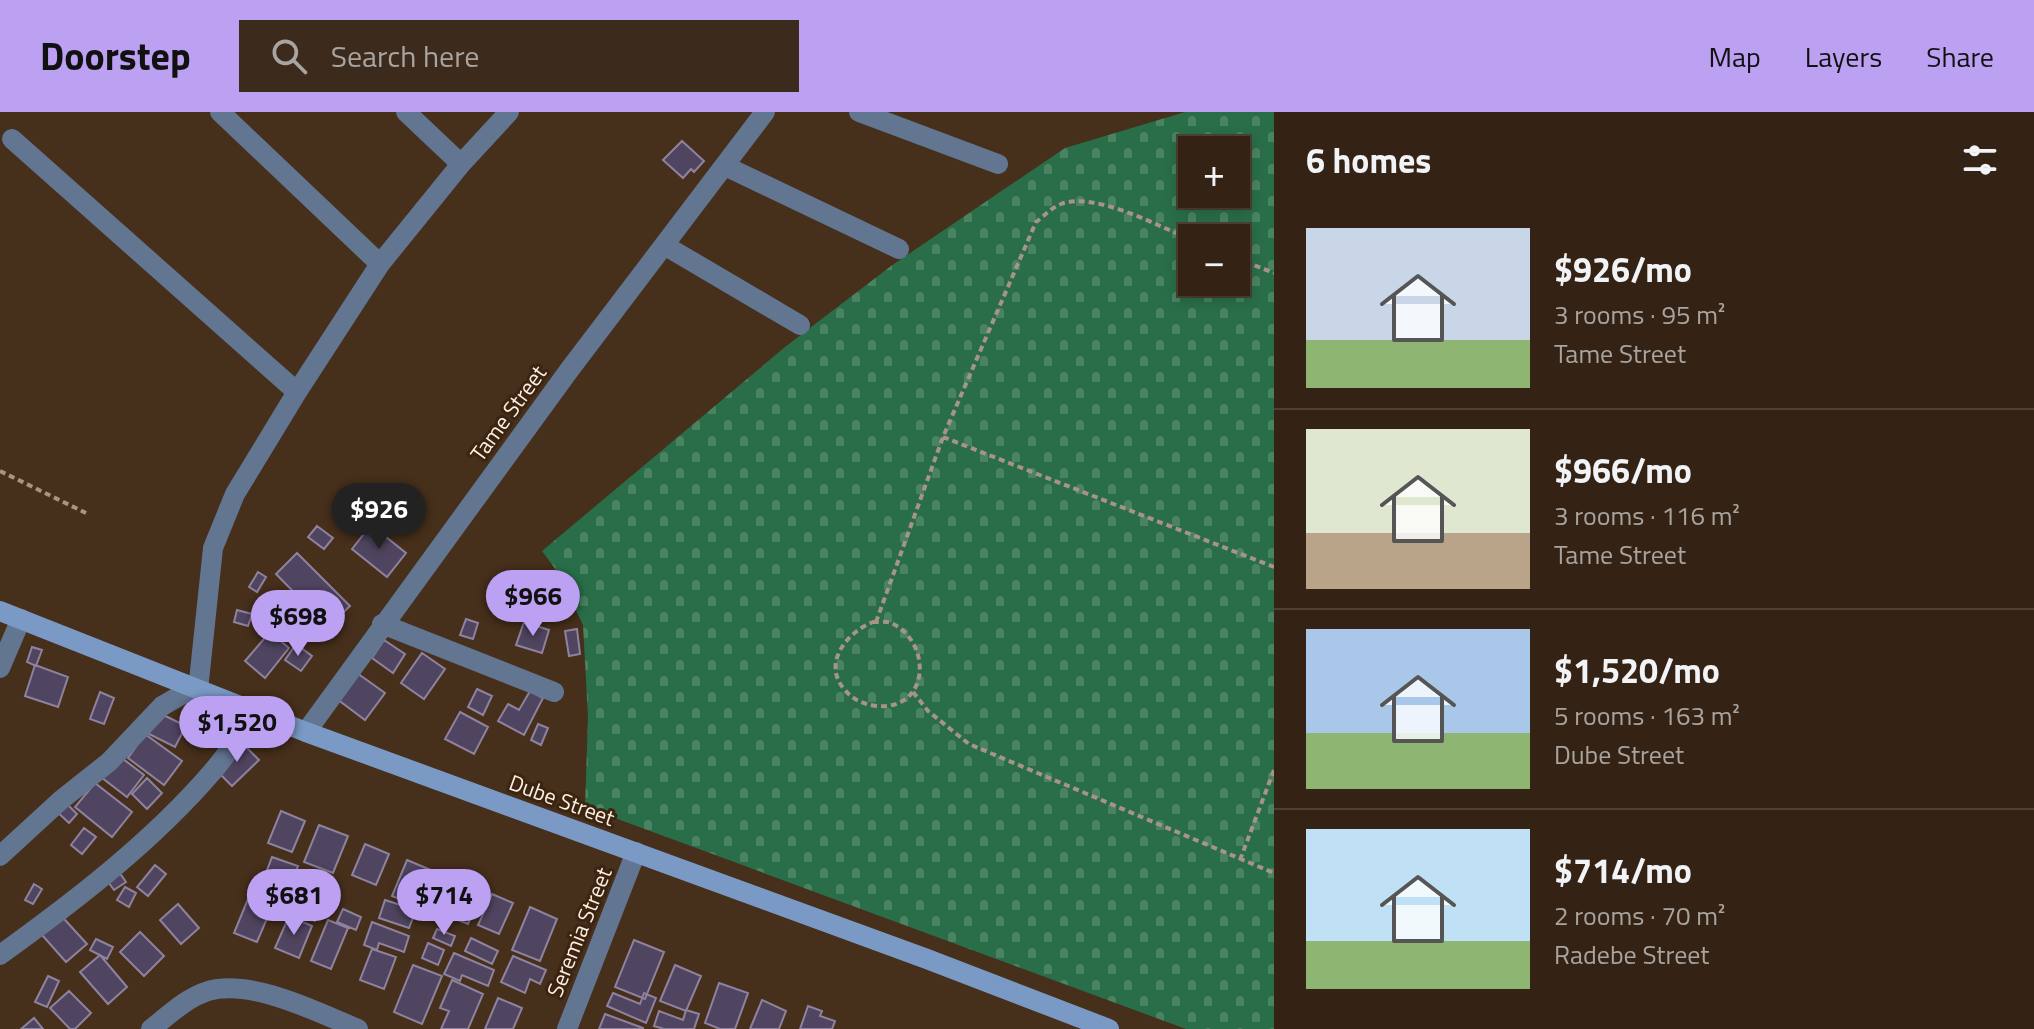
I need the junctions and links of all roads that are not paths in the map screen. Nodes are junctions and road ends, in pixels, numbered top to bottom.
1 (220, 112) edge
2 (406, 112) edge
3 (509, 112) edge
4 (765, 112) edge
5 (859, 112) edge
6 (12, 139) dead end
7 (461, 164) junction
8 (998, 164) dead end
9 (725, 166) junction
10 (664, 245) junction
11 (899, 249) dead end
12 (380, 264) junction
13 (800, 325) dead end
14 (297, 392) junction
15 (0, 611) edge
16 (21, 619) junction
17 (382, 624) junction
18 (0, 668) edge
19 (198, 690) junction
20 (554, 692) dead end
21 (257, 713) junction
22 (306, 732) junction
23 (636, 852) junction
24 (0, 856) edge
25 (0, 955) edge
26 (1086, 1025) edge
27 (151, 1029) edge
28 (358, 1029) edge
29 (567, 1029) edge
30 (1109, 1029) edge

1 - 12 street
2 - 7 street
3 - 7 street
4 - 9 street, Tame Street
5 - 8 street
6 - 14 street
7 - 12 street
9 - 10 street, Tame Street
9 - 11 street
10 - 13 street
10 - 17 street, Tame Street
12 - 14 street
14 - 19 street
15 - 16 street, Dube Street
16 - 18 street
16 - 19 street, Dube Street
17 - 20 street
17 - 22 street, Tame Street
19 - 21 street, Dube Street
19 - 24 street
21 - 22 street, Dube Street
21 - 25 street
22 - 23 street, Dube Street
23 - 26 street, Dube Street
23 - 29 street, Seremia Street
26 - 30 street, Dube Street
27 - 28 street

